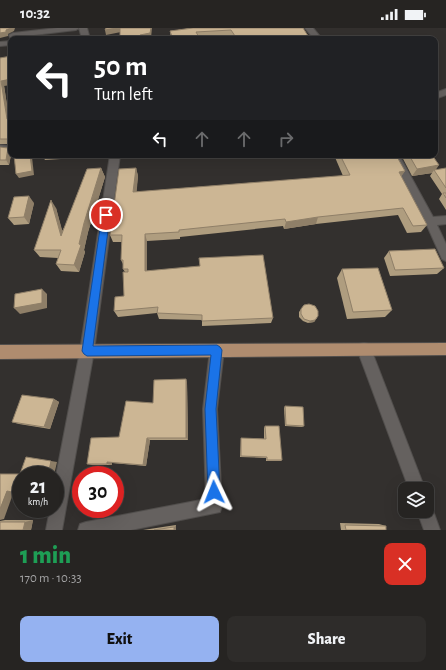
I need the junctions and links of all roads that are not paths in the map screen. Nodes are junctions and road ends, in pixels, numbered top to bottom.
1 (76, 28) edge
2 (309, 28) edge
3 (14, 36) edge
4 (316, 36) edge
5 (115, 158) edge
6 (396, 158) edge
7 (446, 220) edge
8 (430, 221) junction
9 (446, 256) edge
10 (364, 349) junction
11 (446, 349) edge
12 (217, 350) junction
13 (87, 351) junction
14 (0, 352) edge
15 (414, 482) edge
16 (428, 518) edge
17 (54, 530) edge
18 (86, 530) edge
19 (432, 530) edge

1 - 3 street
2 - 4 street
5 - 13 street
6 - 8 street
7 - 8 street
8 - 9 street
10 - 11 main road
10 - 12 main road
10 - 15 street
12 - 13 main road
12 - 18 street
13 - 14 main road
13 - 17 street
16 - 19 street

